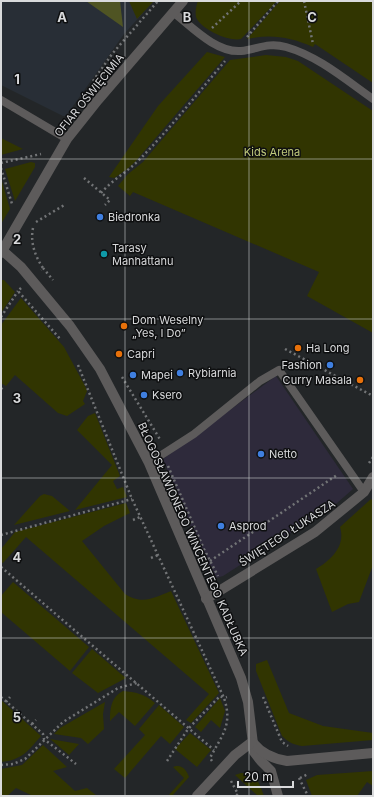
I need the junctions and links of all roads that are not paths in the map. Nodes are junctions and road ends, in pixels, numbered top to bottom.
1 (183, 1) edge
2 (174, 12) junction
3 (373, 99) edge
4 (1, 100) edge
5 (67, 139) junction
6 (2, 252) edge
7 (149, 463) junction
8 (373, 477) edge
9 (364, 492) junction
10 (206, 599) junction
11 (252, 742) junction
12 (373, 753) edge
13 (197, 796) edge
14 (278, 796) edge

1 - 2 street, OFIAR OŚWIĘCIMIA
2 - 3 lane
2 - 5 street, OFIAR OŚWIĘCIMIA
4 - 5 lane
5 - 6 street, OFIAR OŚWIĘCIMIA
6 - 7 street, BŁOGOSŁAWIONEGO WINCENTEGO KADŁUBKA
7 - 9 lane
7 - 10 street, BŁOGOSŁAWIONEGO WINCENTEGO KADŁUBKA
8 - 9 street, ŚWIĘTEGO ŁUKASZA
9 - 10 street, ŚWIĘTEGO ŁUKASZA
10 - 11 street, BŁOGOSŁAWIONEGO WINCENTEGO KADŁUBKA
11 - 12 street
11 - 13 street
11 - 14 street, BŁOGOSŁAWIONEGO WINCENTEGO KADŁUBKA

